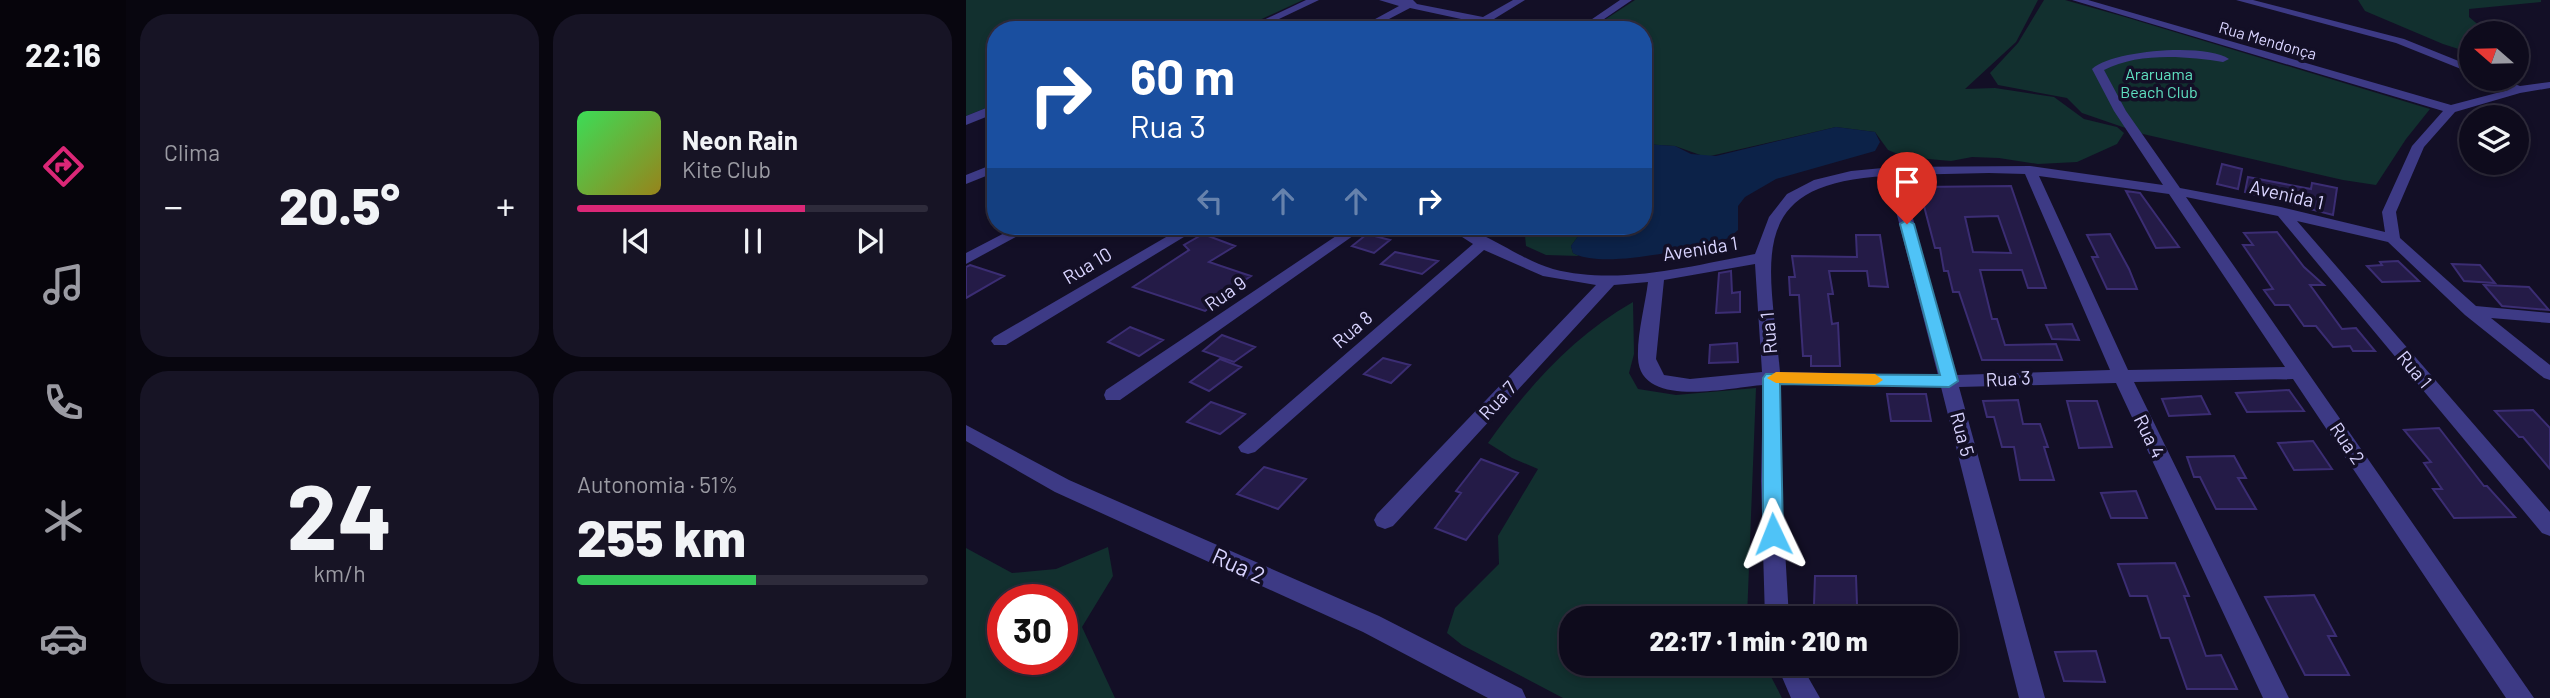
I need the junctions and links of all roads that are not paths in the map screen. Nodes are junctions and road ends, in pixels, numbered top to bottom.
1 (1314, 0) edge
2 (1384, 0) edge
3 (1520, 0) edge
4 (1628, 0) edge
5 (2077, 0) edge
6 (2241, 0) edge
7 (1413, 2) edge
8 (1485, 20) junction
9 (1267, 21) edge
10 (1377, 21) edge
11 (1490, 21) edge
12 (1595, 21) edge
13 (2223, 59) dead end
14 (2459, 65) edge
15 (2550, 85) edge
16 (2529, 88) edge
17 (2515, 91) edge
18 (2451, 109) junction
19 (987, 112) edge
20 (966, 121) edge
21 (2030, 170) junction
22 (987, 171) edge
23 (1893, 172) junction
24 (966, 180) edge
25 (2173, 189) junction
26 (2281, 211) junction
27 (1012, 235) edge
28 (1180, 235) edge
29 (1347, 235) edge
30 (1468, 235) edge
31 (2393, 239) junction
32 (1483, 243) junction
33 (1762, 258) junction
34 (966, 259) edge
35 (1657, 275) junction
36 (1609, 280) junction
37 (2470, 311) junction
38 (2550, 318) edge
39 (1000, 341) dead end
40 (2301, 373) junction
41 (2550, 374) edge
42 (2121, 375) junction
43 (1772, 378) junction
44 (1949, 381) junction
45 (1113, 396) dead end
46 (966, 432) edge
47 (1248, 447) dead end
48 (1385, 520) dead end
49 (2550, 527) edge
50 (1776, 606) edge
51 (1793, 676) edge
52 (1513, 698) edge
53 (1807, 698) edge
54 (2032, 698) edge
55 (2276, 698) edge
56 (2521, 698) edge

1 - 9 street
2 - 7 street
3 - 8 street
4 - 12 street
5 - 18 street, Rua Mendonça
6 - 14 street
7 - 8 street
7 - 10 street
8 - 11 street
13 - 25 street
15 - 16 street
17 - 18 street
18 - 31 street
19 - 20 street
21 - 23 street, Avenida 1
21 - 25 street, Avenida 1
21 - 42 street, Rua 4
22 - 24 street
23 - 33 street, Avenida 1
23 - 44 street, Rua 5
25 - 26 street, Avenida 1
25 - 40 street, Rua 2
26 - 31 street, Avenida 1
26 - 49 street, Rua 1
27 - 34 street
28 - 39 street, Rua 10
29 - 45 street, Rua 9
30 - 32 street, Avenida 1
31 - 37 street
32 - 36 street, Avenida 1
32 - 47 street, Rua 8
33 - 35 street, Avenida 1
33 - 43 street, Rua 1
35 - 36 street, Avenida 1
35 - 43 street, Rua 3
36 - 48 street, Rua 7
37 - 38 street
37 - 41 street
40 - 42 street, Rua 3
40 - 56 street, Rua 2
42 - 44 street, Rua 3
42 - 55 street, Rua 4
43 - 44 street, Rua 3
43 - 50 street, Rua 1
44 - 54 street, Rua 5
46 - 52 street, Rua 2
51 - 53 street

